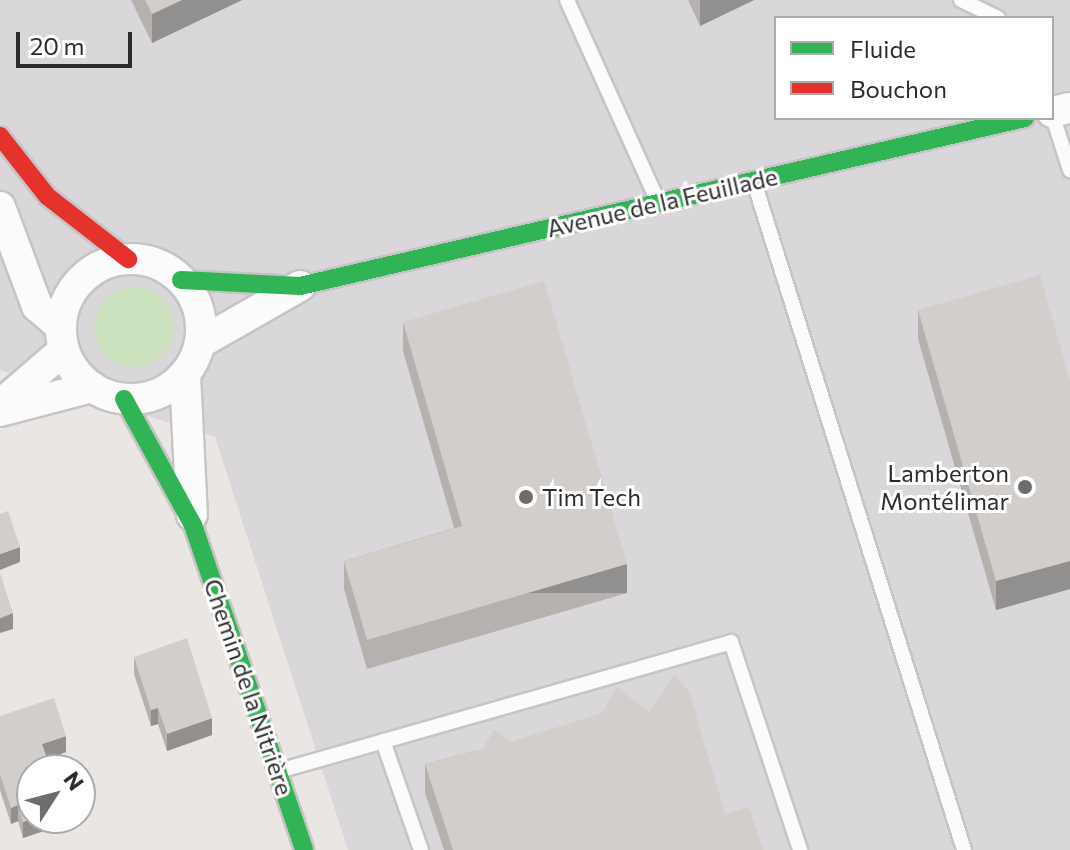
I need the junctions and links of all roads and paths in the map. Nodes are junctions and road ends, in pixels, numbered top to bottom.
1 (567, 0) edge
2 (961, 0) edge
3 (994, 16) edge
4 (1054, 119) edge
5 (1016, 120) edge
6 (0, 136) edge
7 (1070, 170) edge
8 (754, 181) junction
9 (659, 203) junction
10 (0, 207) edge
11 (128, 259) junction
12 (181, 280) junction
13 (300, 286) junction
14 (62, 339) junction
15 (200, 343) junction
16 (185, 374) junction
17 (92, 387) junction
18 (124, 399) junction
19 (0, 408) edge
20 (193, 525) junction
21 (383, 741) junction
22 (277, 771) junction
23 (304, 850) edge
24 (421, 850) edge
25 (800, 850) edge
26 (964, 850) edge

1 - 9 lane
2 - 3 lane
4 - 7 lane
5 - 8 street, Avenue de la Feuillade
6 - 11 street
8 - 9 street, Avenue de la Feuillade
8 - 26 lane
9 - 13 street, Avenue de la Feuillade
10 - 14 street
11 - 12 street
11 - 14 street
12 - 13 street, Avenue de la Feuillade
12 - 15 street
13 - 15 street, Avenue de la Feuillade
14 - 17 street
14 - 19 street
15 - 16 street
16 - 18 street
16 - 20 street, Chemin de la Nitrière
17 - 18 street
17 - 19 street
18 - 20 street, Chemin de la Nitrière
20 - 22 street, Chemin de la Nitrière
21 - 22 lane
21 - 24 lane
21 - 25 lane
22 - 23 street, Chemin de la Nitrière

